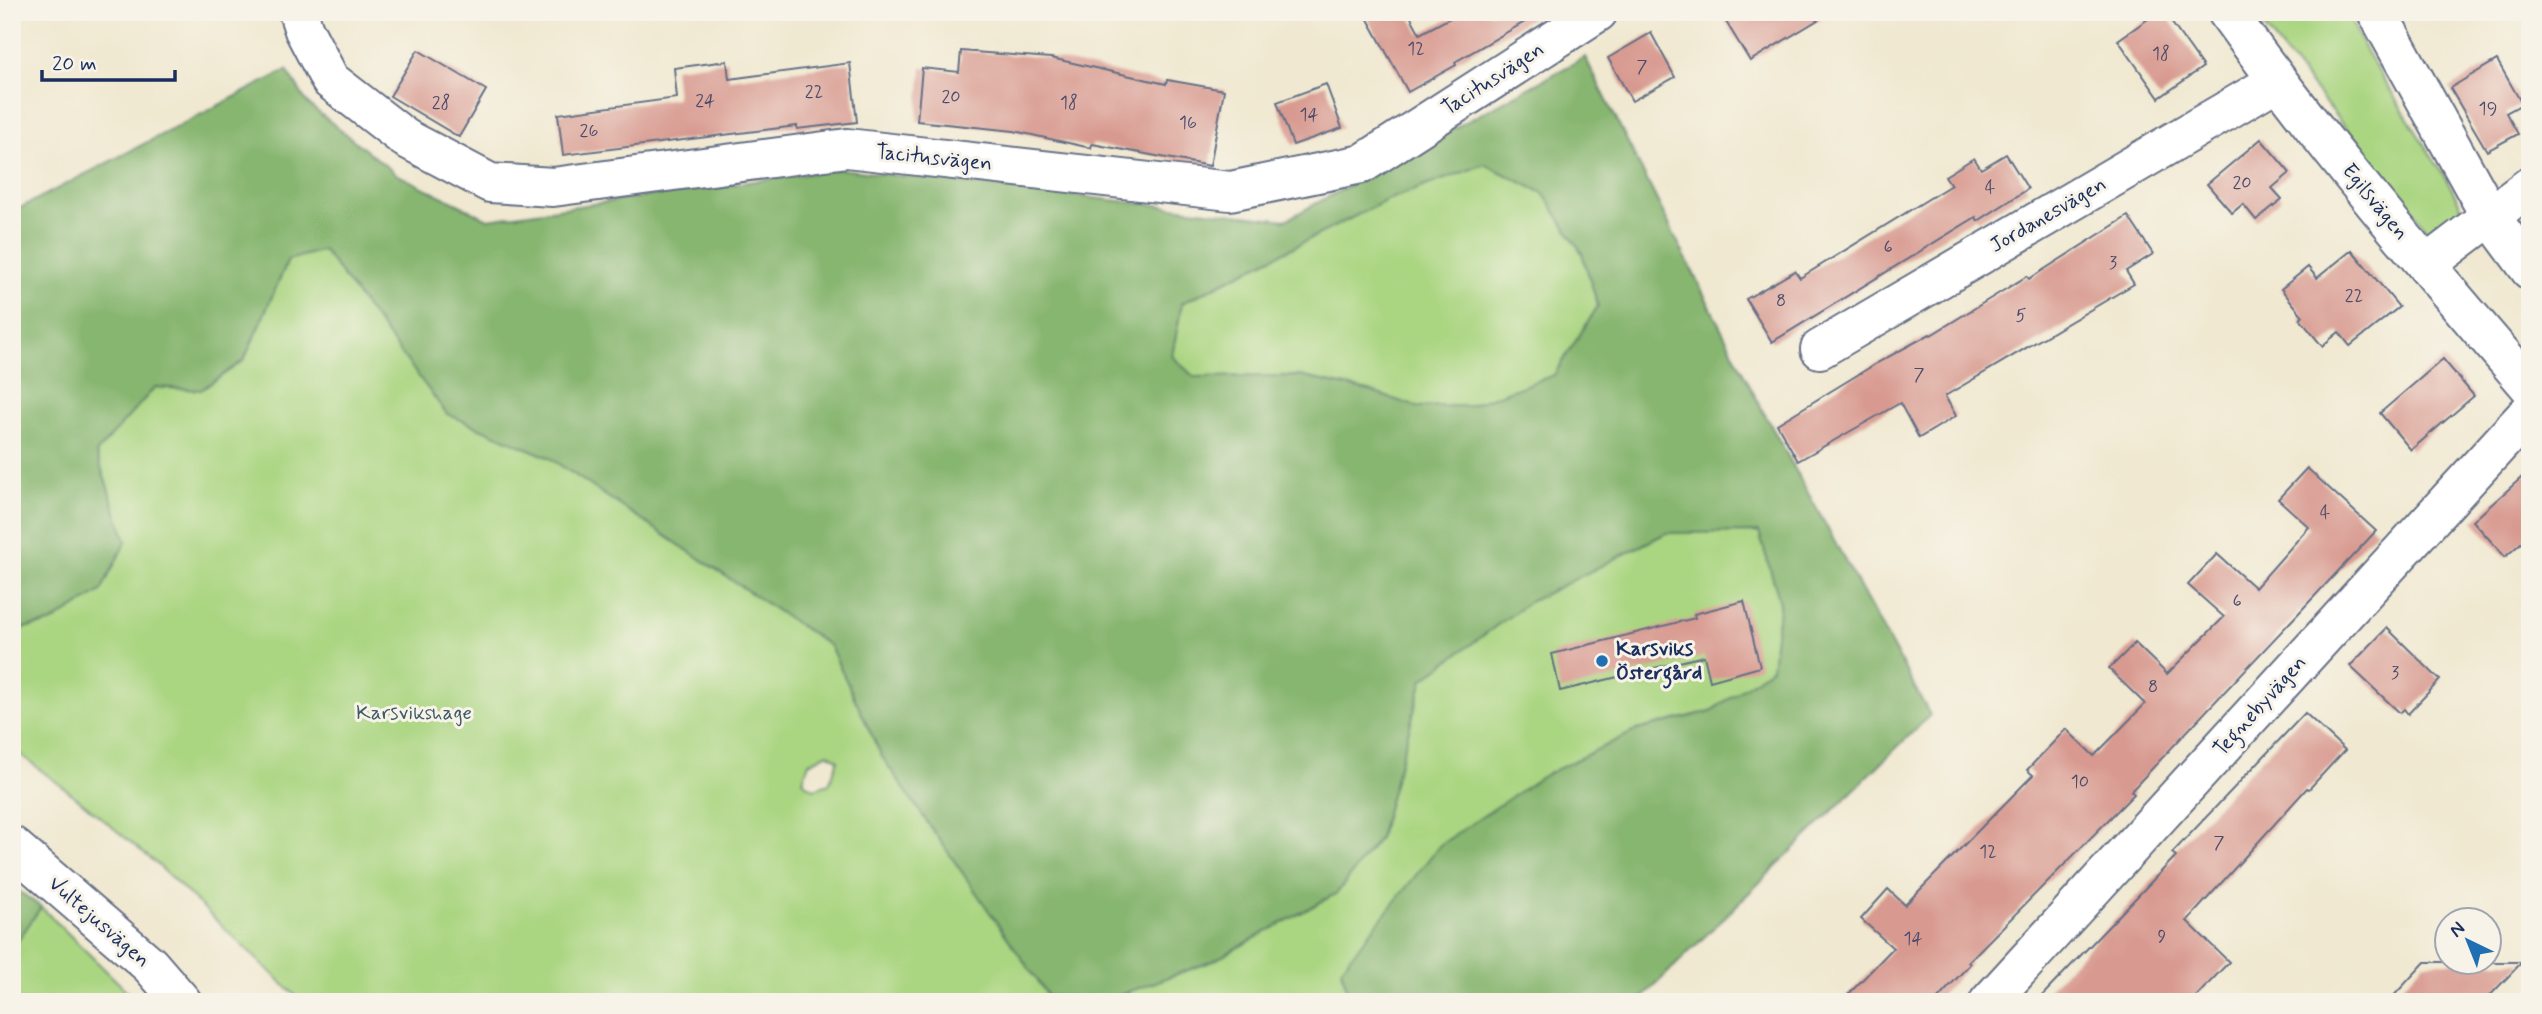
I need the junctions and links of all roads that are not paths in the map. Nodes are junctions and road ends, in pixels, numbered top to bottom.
1 (298, 12) edge
2 (1598, 12) edge
3 (2227, 12) edge
4 (2377, 12) edge
5 (2277, 81) junction
6 (2530, 186) edge
7 (2490, 216) junction
8 (2426, 265) junction
9 (2530, 270) edge
10 (1819, 349) dead end
11 (2530, 387) edge
12 (2530, 411) edge
13 (12, 846) edge
14 (182, 1002) edge
15 (1989, 1002) edge

1 - 2 street, Tacitusvägen
3 - 5 street, Egilsvägen
4 - 7 street
5 - 8 street, Egilsvägen
5 - 10 street, Jordanesvägen
6 - 7 street
7 - 8 street
7 - 9 street
8 - 11 street, Egilsvägen
12 - 15 street, Tegnebyvägen
13 - 14 street, Vultejusvägen

